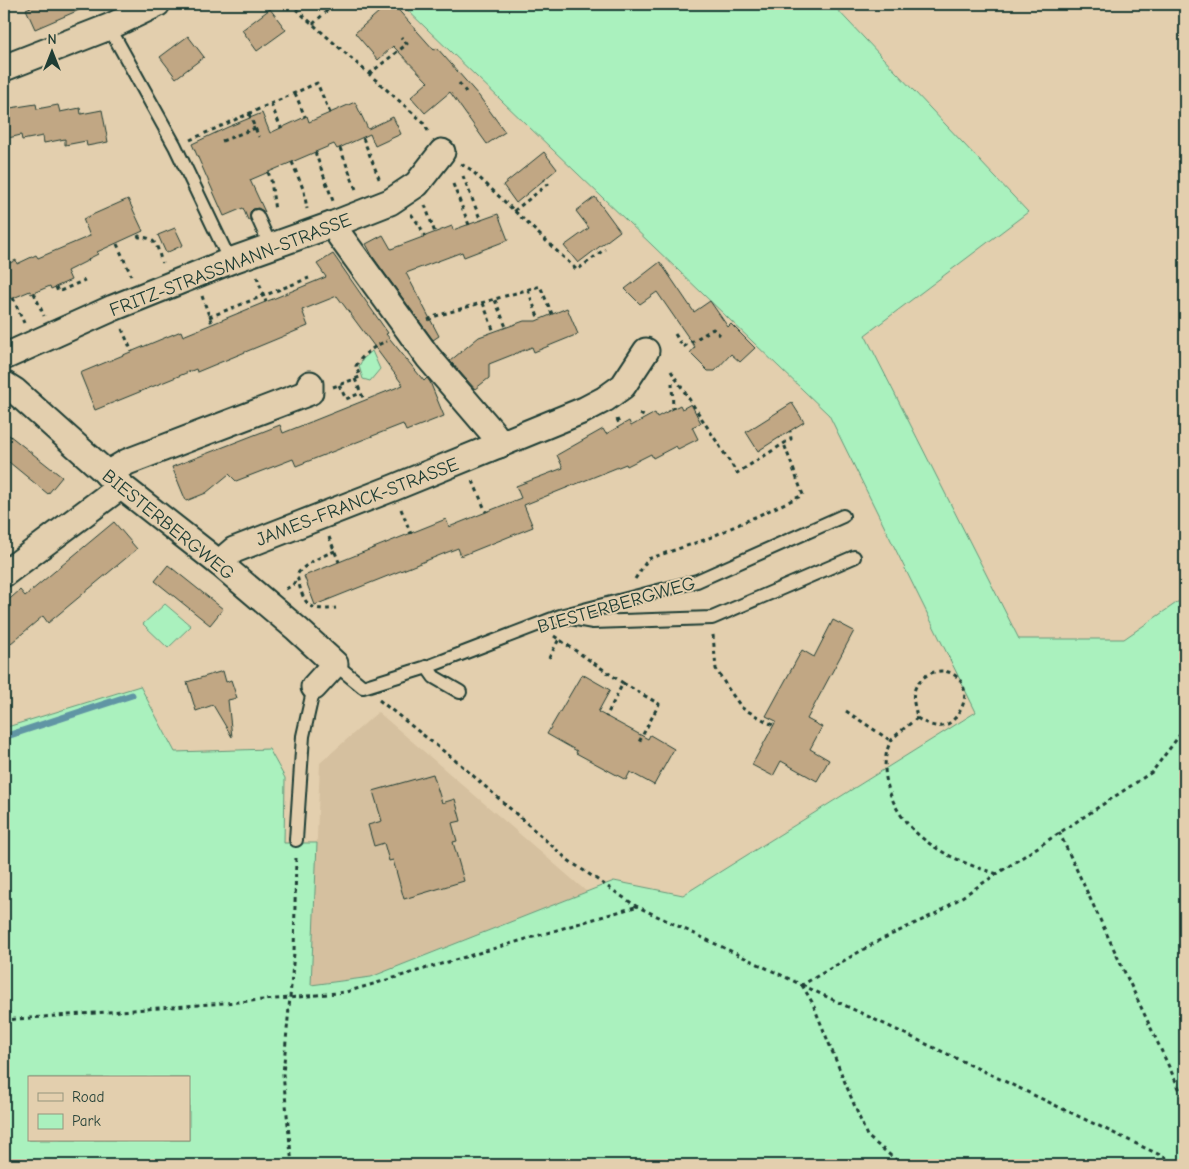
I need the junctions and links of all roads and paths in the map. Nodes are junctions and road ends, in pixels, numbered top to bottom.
1 (157, 4) edge
2 (290, 4) edge
3 (334, 4) edge
4 (313, 24) junction
5 (109, 27) junction
6 (401, 37) dead end
7 (7, 60) edge
8 (369, 74) junction
9 (459, 83) dead end
10 (466, 92) dead end
11 (295, 93) junction
12 (271, 104) junction
13 (330, 112) dead end
14 (249, 114) junction
15 (304, 117) dead end
16 (255, 128) junction
17 (281, 128) dead end
18 (259, 137) dead end
19 (362, 138) dead end
20 (222, 141) dead end
21 (175, 146) junction
22 (340, 148) dead end
23 (314, 152) dead end
24 (442, 152) joint
25 (292, 162) dead end
26 (470, 168) dead end
27 (268, 172) dead end
28 (463, 176) dead end
29 (544, 180) dead end
30 (453, 184) dead end
31 (382, 188) dead end
32 (423, 200) dead end
33 (360, 201) dead end
34 (409, 210) dead end
35 (514, 211) junction
36 (309, 214) dead end
37 (335, 217) junction
38 (480, 220) dead end
39 (468, 225) dead end
40 (263, 230) junction
41 (4, 233) edge
42 (435, 233) dead end
43 (138, 234) dead end
44 (425, 237) dead end
45 (117, 244) dead end
46 (10, 245) dead end
47 (604, 249) dead end
48 (230, 261) junction
49 (164, 266) dead end
50 (256, 274) dead end
51 (132, 276) dead end
52 (309, 278) dead end
53 (86, 280) dead end
54 (56, 287) dead end
55 (528, 290) junction
56 (34, 293) dead end
57 (201, 293) dead end
58 (263, 295) junction
59 (13, 298) dead end
60 (495, 300) junction
61 (266, 302) dead end
62 (483, 303) junction
63 (552, 314) dead end
64 (209, 317) junction
65 (539, 320) dead end
66 (46, 322) dead end
67 (212, 324) dead end
68 (506, 327) dead end
69 (28, 330) dead end
70 (408, 331) junction
71 (494, 332) dead end
72 (124, 334) dead end
73 (675, 334) dead end
74 (720, 335) dead end
75 (646, 351) dead end
76 (132, 352) dead end
77 (4, 357) edge
78 (671, 371) dead end
79 (355, 379) junction
80 (672, 383) dead end
81 (4, 384) edge
82 (339, 385) junction
83 (310, 388) joint
84 (361, 393) junction
85 (364, 400) dead end
86 (672, 409) dead end
87 (640, 414) dead end
88 (646, 417) dead end
89 (790, 431) dead end
90 (784, 444) junction
91 (499, 445) junction
92 (472, 478) dead end
93 (114, 480) junction
94 (401, 507) dead end
95 (486, 512) dead end
96 (843, 516) dead end
97 (411, 534) dead end
98 (328, 535) dead end
99 (334, 552) junction
100 (854, 557) dead end
101 (339, 562) dead end
102 (219, 563) junction
103 (4, 574) edge
104 (298, 578) junction
105 (284, 589) dead end
106 (629, 598) junction
107 (336, 608) dead end
108 (560, 616) junction
109 (713, 638) dead end
110 (559, 639) dead end
111 (568, 645) dead end
112 (550, 658) dead end
113 (335, 664) junction
114 (427, 667) junction
115 (623, 683) junction
116 (314, 687) joint
117 (363, 687) junction
118 (460, 692) dead end
119 (846, 712) dead end
120 (606, 717) dead end
121 (917, 718) junction
122 (773, 726) dead end
123 (1185, 728) edge
124 (891, 741) junction
125 (638, 744) dead end
126 (1059, 832) junction
127 (296, 840) joint
128 (998, 874) junction
129 (636, 906) junction
130 (802, 984) junction
131 (290, 998) junction
132 (4, 1020) edge
133 (1185, 1101) edge
134 (292, 1165) edge
135 (902, 1165) edge
136 (1182, 1165) edge

1 - 5 street
2 - 4 path
3 - 4 path
4 - 8 path
5 - 7 street
5 - 21 lane
6 - 8 path
8 - 24 path
9 - 10 path
11 - 12 path
11 - 13 path
11 - 15 path
12 - 14 path
12 - 17 path
14 - 16 path
14 - 21 path
16 - 18 path
16 - 20 path
19 - 31 path
21 - 48 lane
22 - 33 path
23 - 37 path
24 - 37 street, FRITZ-STRASSMANN-STRASSE
25 - 36 path
26 - 35 path
27 - 40 path
28 - 38 path
29 - 35 path
30 - 39 path
32 - 42 path
34 - 44 path
35 - 47 path
37 - 40 street, FRITZ-STRASSMANN-STRASSE
37 - 70 street
40 - 48 street, FRITZ-STRASSMANN-STRASSE
41 - 46 path
43 - 49 path
45 - 51 path
48 - 77 street, FRITZ-STRASSMANN-STRASSE
50 - 58 path
52 - 58 path
53 - 54 path
55 - 60 path
55 - 63 path
55 - 65 path
56 - 66 path
57 - 64 path
58 - 61 path
58 - 64 path
59 - 69 path
60 - 62 path
60 - 68 path
62 - 70 path
62 - 71 path
64 - 67 path
70 - 79 path
70 - 91 street
72 - 76 path
73 - 74 path
75 - 91 street, JAMES-FRANCK-STRASSE
78 - 90 path
79 - 82 path
79 - 84 path
80 - 86 path
81 - 93 street, BIESTERBERGWEG
82 - 83 path
82 - 84 path
83 - 93 street
84 - 85 path
87 - 88 path
89 - 90 path
90 - 106 path
91 - 102 street, JAMES-FRANCK-STRASSE
92 - 95 path
93 - 102 street, BIESTERBERGWEG
93 - 103 street
94 - 97 path
96 - 106 lane, BIESTERBERGWEG
98 - 99 path
99 - 101 path
99 - 104 path
100 - 108 lane
102 - 113 street, BIESTERBERGWEG
104 - 105 path
104 - 107 path
106 - 108 lane, BIESTERBERGWEG
108 - 114 lane, BIESTERBERGWEG
109 - 122 path
110 - 112 path
111 - 115 path
113 - 116 street
113 - 117 lane, BIESTERBERGWEG
114 - 117 lane, BIESTERBERGWEG
114 - 118 lane
115 - 120 path
115 - 125 path
116 - 127 lane
117 - 129 path
119 - 124 path
121 - 121 path
121 - 124 path
123 - 126 path
124 - 128 path
126 - 128 path
126 - 133 path
127 - 131 path
128 - 130 path
129 - 130 path
129 - 131 path
130 - 135 path
130 - 136 path
131 - 132 path
131 - 134 path

